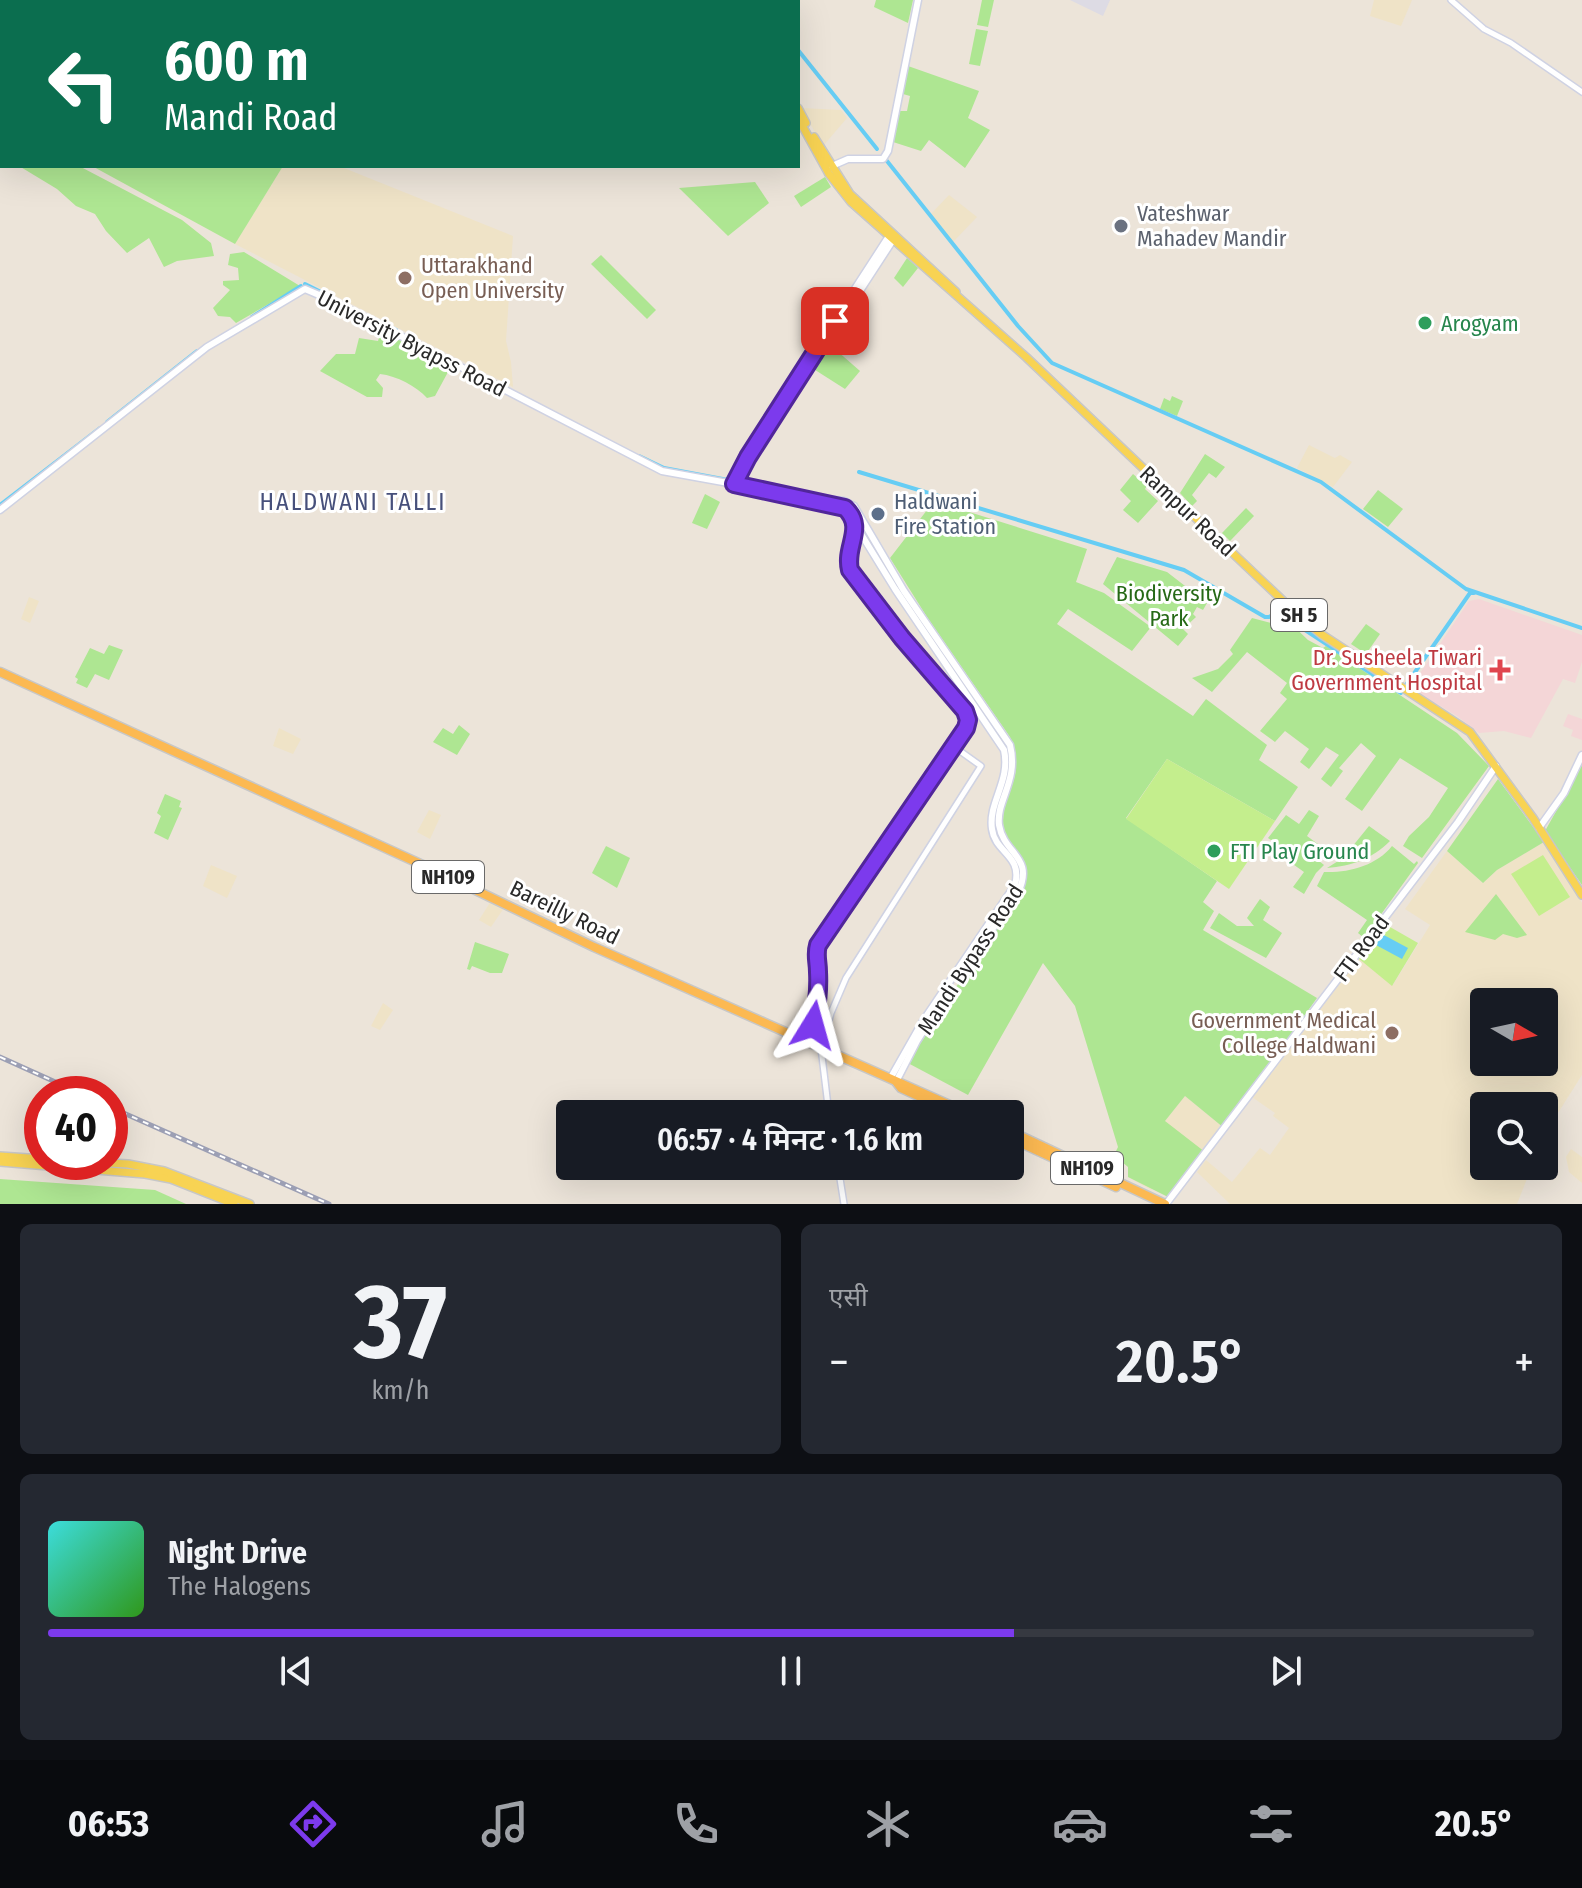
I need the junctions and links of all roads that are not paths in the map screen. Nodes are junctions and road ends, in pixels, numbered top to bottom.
1 (918, 0) edge
2 (1451, 0) edge
3 (1582, 92) edge
4 (800, 112) edge
5 (800, 121) edge
6 (829, 168) junction
7 (892, 237) junction
8 (734, 484) junction
9 (805, 497) junction
10 (0, 510) edge
11 (860, 517) junction
12 (856, 525) junction
13 (866, 526) junction
14 (860, 533) junction
15 (853, 540) junction
16 (0, 672) edge
17 (953, 746) junction
18 (1582, 755) edge
19 (1496, 766) junction
20 (1533, 818) junction
21 (1547, 819) junction
22 (1539, 828) junction
23 (1582, 895) edge
24 (803, 1040) junction
25 (821, 1048) junction
26 (894, 1082) junction
27 (827, 1100) edge
28 (927, 1100) edge
29 (941, 1100) edge
30 (1024, 1139) edge
31 (1024, 1143) edge
32 (1043, 1150) junction
33 (0, 1159) edge
34 (24, 1159) edge
35 (128, 1167) edge
36 (146, 1170) junction
37 (1089, 1172) junction
38 (840, 1180) edge
39 (234, 1204) edge
40 (250, 1204) edge
41 (844, 1204) edge
42 (1153, 1204) edge
43 (1165, 1204) edge

1 - 6 main road
2 - 3 street
4 - 6 main road
5 - 6 main road
6 - 7 main road, Rampur Road
7 - 8 main road
7 - 19 main road, Rampur Road / SH 5
8 - 9 main road, Mandi Bypass Road
8 - 10 main road, University Byapss Road
9 - 11 main road, Mandi Bypass Road
9 - 12 main road, Mandi Bypass Road
11 - 12 street
11 - 13 main road, Mandi Bypass Road
12 - 14 main road, Mandi Bypass Road
12 - 15 street
13 - 14 street
13 - 26 main road, Mandi Bypass Road
14 - 15 street
14 - 26 main road, Mandi Bypass Road
15 - 17 street
16 - 24 highway, Bareilly Road / NH109
17 - 24 street
17 - 25 street
18 - 21 main road
19 - 20 main road, Rampur Road / SH 5
19 - 43 main road, FTI Road
20 - 21 main road
20 - 22 main road, Rampur Road / SH 5
21 - 22 main road
22 - 23 main road, Rampur Road / SH 5
24 - 25 highway, Bareilly Road / NH109
25 - 26 highway, Bareilly Road / NH109
25 - 27 street
26 - 28 highway, Bareilly Road / NH109
26 - 29 highway, Bareilly Road / NH109
30 - 32 highway, NH109
31 - 32 highway, NH109
32 - 37 highway, NH109
33 - 34 main road
33 - 36 main road
35 - 36 main road
36 - 39 main road
36 - 40 main road
37 - 42 highway, NH109
37 - 43 highway, NH109
38 - 41 street

